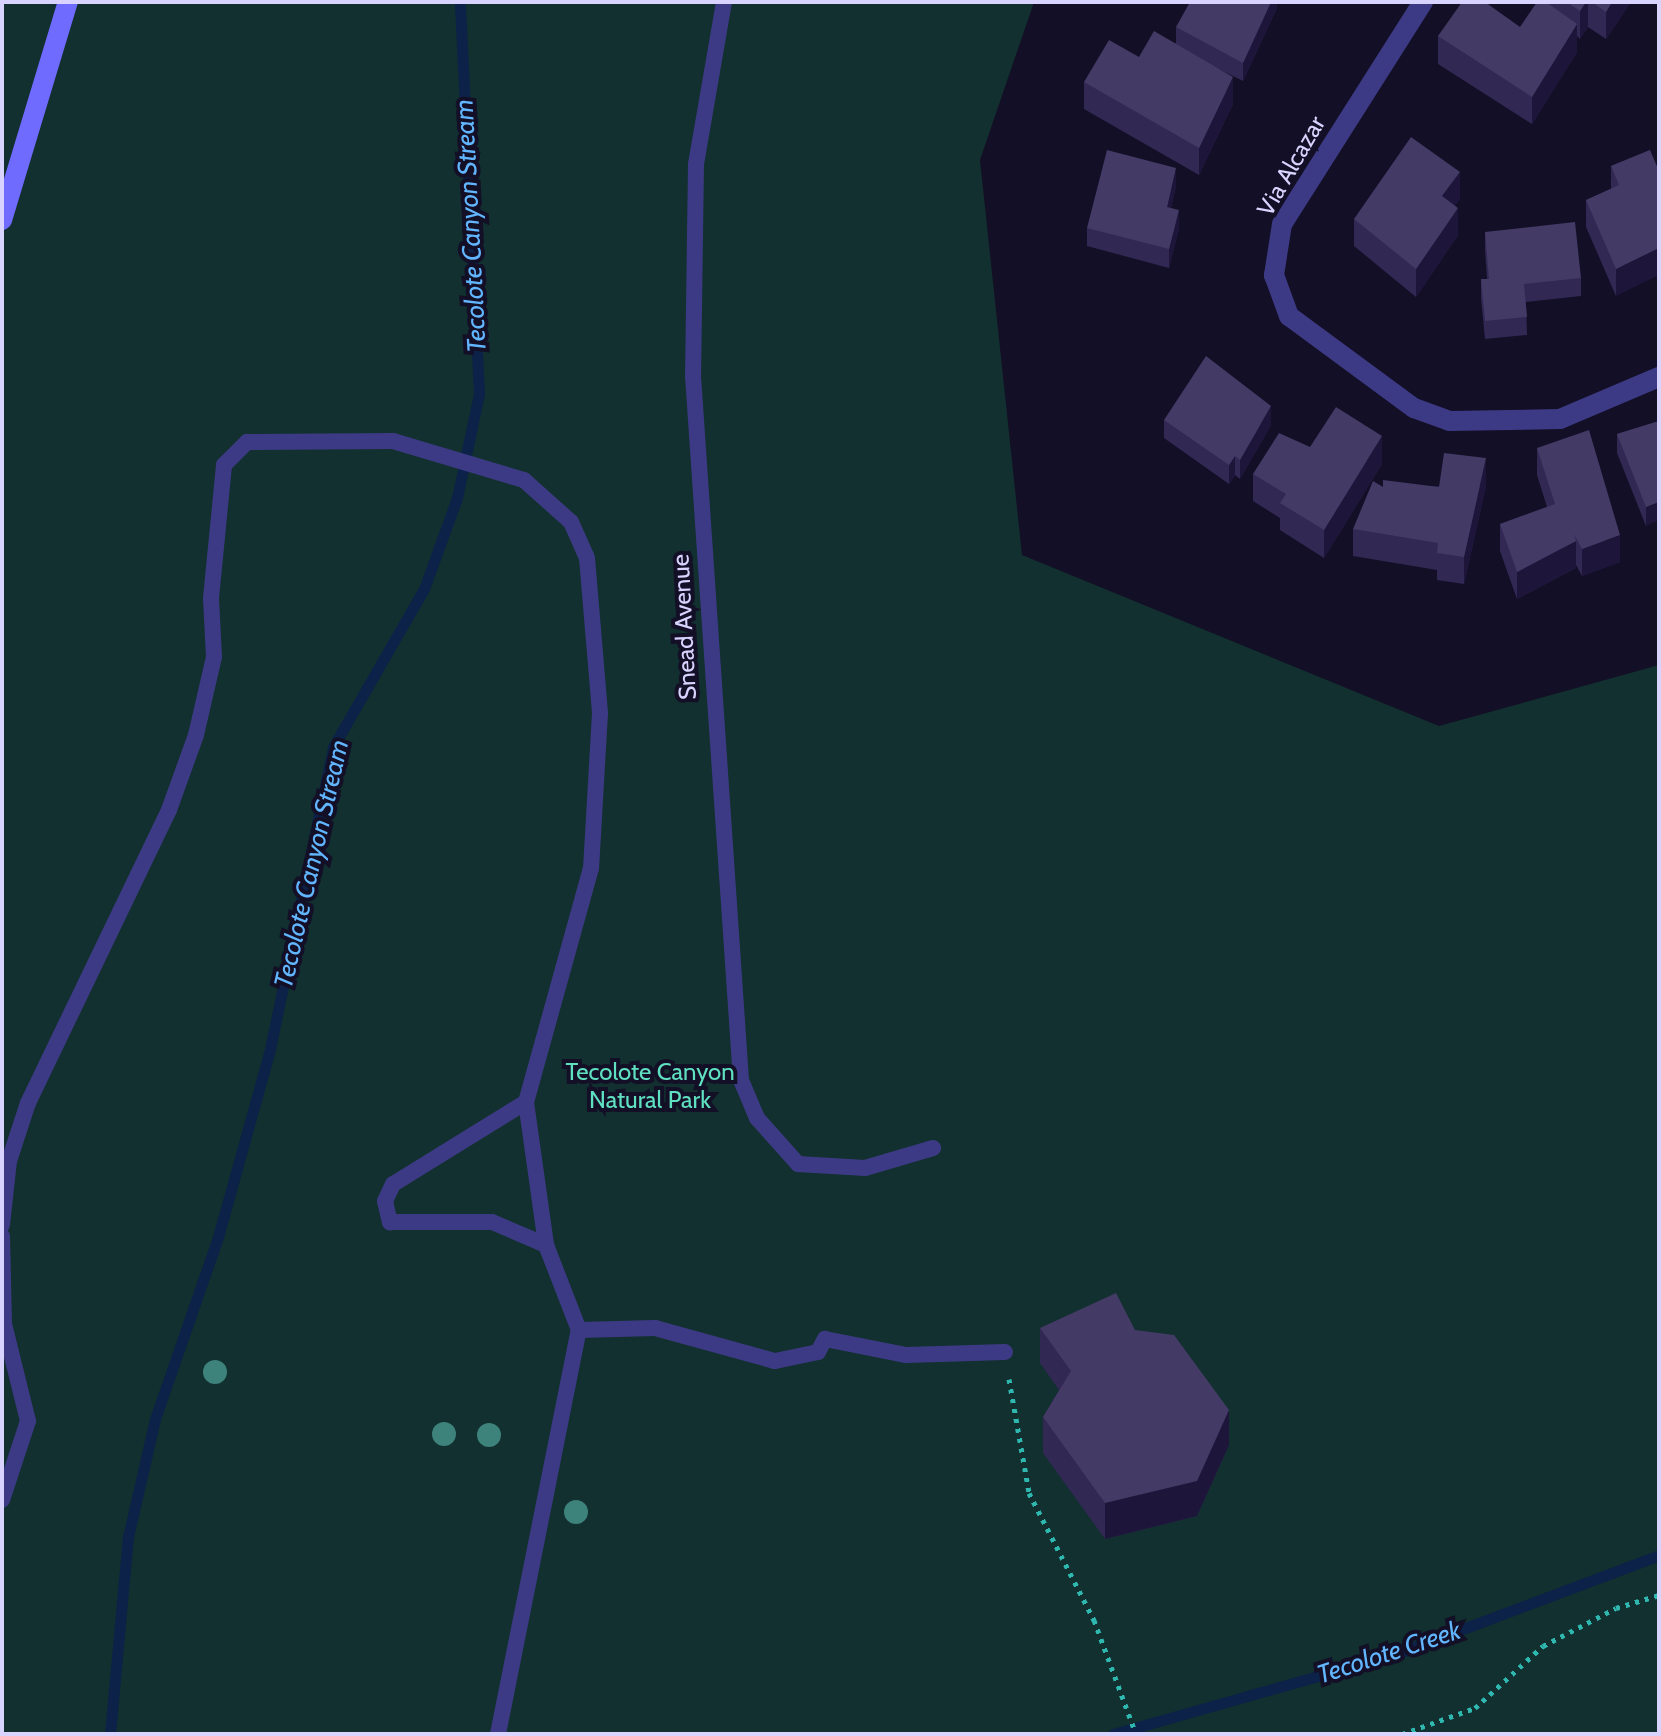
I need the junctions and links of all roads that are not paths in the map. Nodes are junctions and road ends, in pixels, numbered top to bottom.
1 (68, 2) edge
2 (724, 2) edge
3 (1423, 2) edge
4 (2, 220) edge
5 (1659, 377) edge
6 (526, 1102) junction
7 (933, 1148) dead end
8 (2, 1225) edge
9 (2, 1236) edge
10 (546, 1245) junction
11 (579, 1330) junction
12 (1005, 1352) road end
13 (2, 1500) edge
14 (498, 1734) edge

1 - 4 main road
2 - 7 lane, Snead Avenue
3 - 5 street, Via Alcazar
6 - 8 lane
6 - 10 lane
6 - 10 lane
9 - 13 lane
10 - 11 lane
11 - 12 lane
11 - 14 lane

